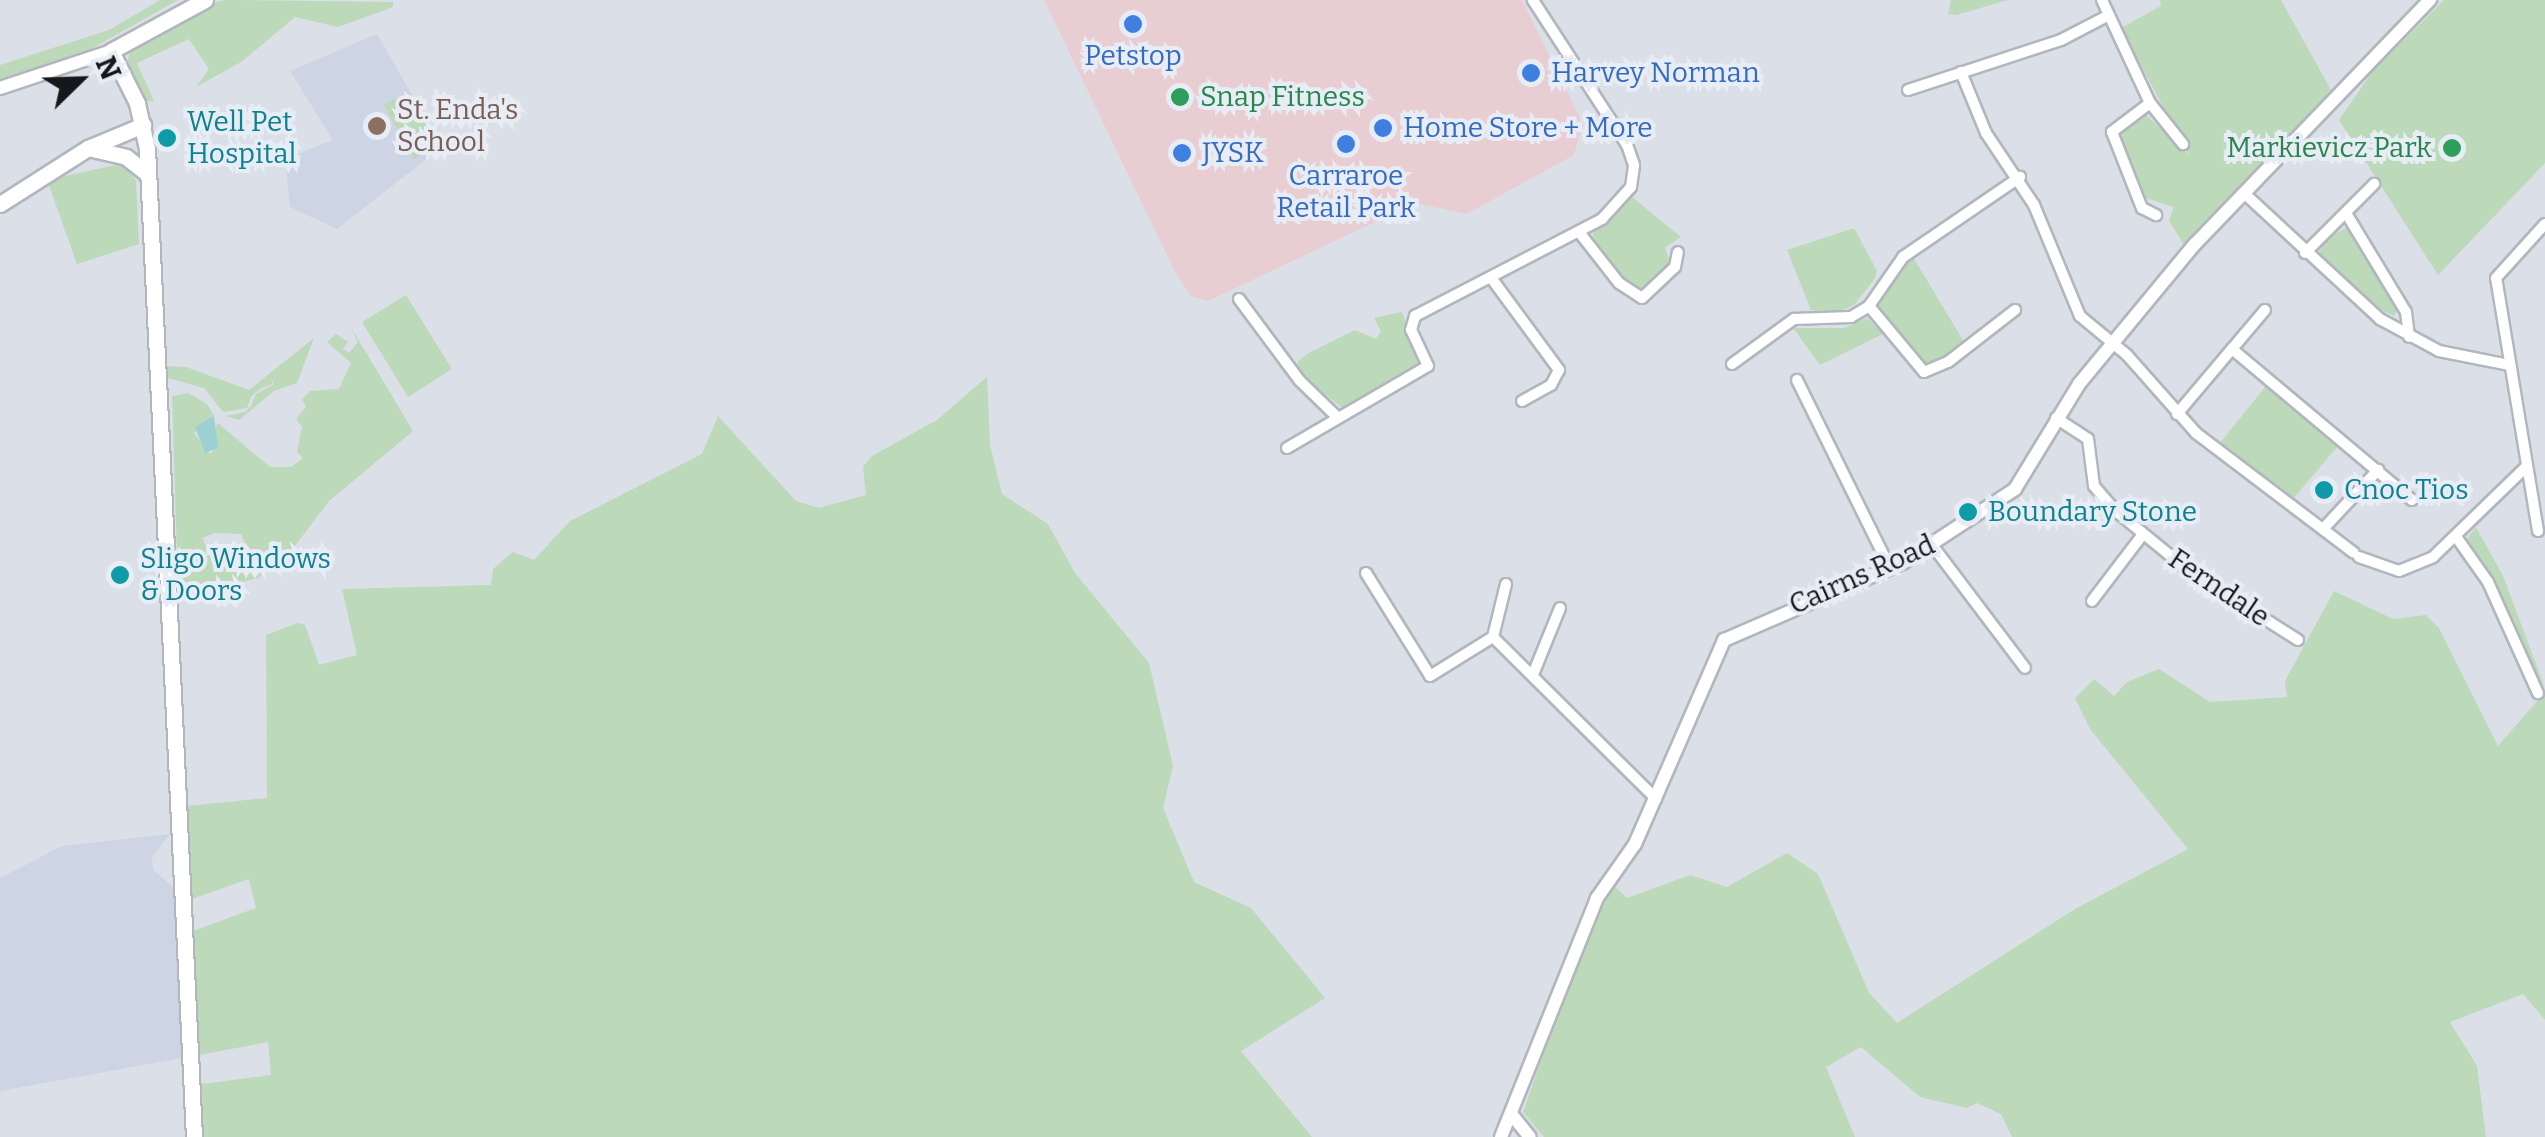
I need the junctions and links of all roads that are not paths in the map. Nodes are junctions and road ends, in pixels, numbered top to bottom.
1 (205, 0) edge
2 (1533, 0) edge
3 (2102, 0) edge
4 (2430, 0) edge
5 (181, 6) edge
6 (2109, 16) junction
7 (111, 51) junction
8 (1962, 72) junction
9 (0, 88) edge
10 (1908, 90) dead end
11 (2150, 103) junction
12 (143, 125) junction
13 (2183, 144) dead end
14 (88, 148) junction
15 (148, 174) junction
16 (2020, 178) junction
17 (2374, 184) dead end
18 (2244, 193) junction
19 (0, 204) edge
20 (2346, 213) junction
21 (2156, 215) dead end
22 (2545, 224) edge
23 (1580, 232) junction
24 (1678, 252) dead end
25 (2304, 253) junction
26 (1492, 279) junction
27 (1238, 299) dead end
28 (1869, 306) junction
29 (2015, 310) dead end
30 (2265, 310) dead end
31 (2409, 337) junction
32 (2112, 344) junction
33 (2232, 349) junction
34 (1732, 364) dead end
35 (2509, 366) junction
36 (1797, 380) dead end
37 (1522, 401) dead end
38 (2176, 414) junction
39 (1338, 418) junction
40 (2056, 418) junction
41 (1287, 448) dead end
42 (2527, 466) junction
43 (2378, 470) junction
44 (2412, 500) dead end
45 (2322, 530) junction
46 (2538, 532) dead end
47 (2143, 534) junction
48 (2457, 538) junction
49 (1932, 545) junction
50 (1890, 568) junction
51 (1366, 573) dead end
52 (1506, 584) dead end
53 (2092, 601) dead end
54 (1560, 608) dead end
55 (1494, 637) junction
56 (2298, 640) dead end
57 (2024, 668) dead end
58 (1534, 672) junction
59 (2538, 694) dead end
60 (1656, 799) junction
61 (1512, 1115) junction
62 (194, 1137) edge
63 (1501, 1137) edge
64 (1530, 1137) edge

1 - 5 main road
2 - 23 street
3 - 6 street
4 - 18 street, Cairns Road
5 - 7 main road
6 - 8 street
6 - 11 street
7 - 9 street
7 - 12 main road
8 - 10 street
8 - 16 street
11 - 13 street
11 - 21 street
12 - 14 main road
12 - 15 main road
14 - 15 main road
14 - 19 main road
15 - 62 main road
16 - 28 street
16 - 32 street
17 - 20 street
18 - 25 street
18 - 32 street, Cairns Road
20 - 25 street
20 - 31 street
22 - 35 street
23 - 24 street
23 - 26 street
25 - 31 street
26 - 37 street
26 - 39 street
27 - 39 street
28 - 29 street
28 - 34 street
30 - 33 street
31 - 35 street
32 - 38 street
32 - 40 street, Cairns Road
33 - 38 street
33 - 43 street
35 - 42 street
36 - 50 street
38 - 45 street
39 - 41 street
40 - 47 street, Ferndale
40 - 49 street, Cairns Road
42 - 46 street
42 - 48 street
43 - 44 street
43 - 45 street
45 - 48 street
47 - 53 street, Ferndale
47 - 56 street, Ferndale
48 - 59 street
49 - 50 street, Cairns Road
49 - 57 street
50 - 60 street, Cairns Road
51 - 55 street
52 - 55 street
54 - 58 street
55 - 58 street
58 - 60 street
60 - 61 street, Cairns Road
61 - 63 street, Cairns Road
61 - 64 street

